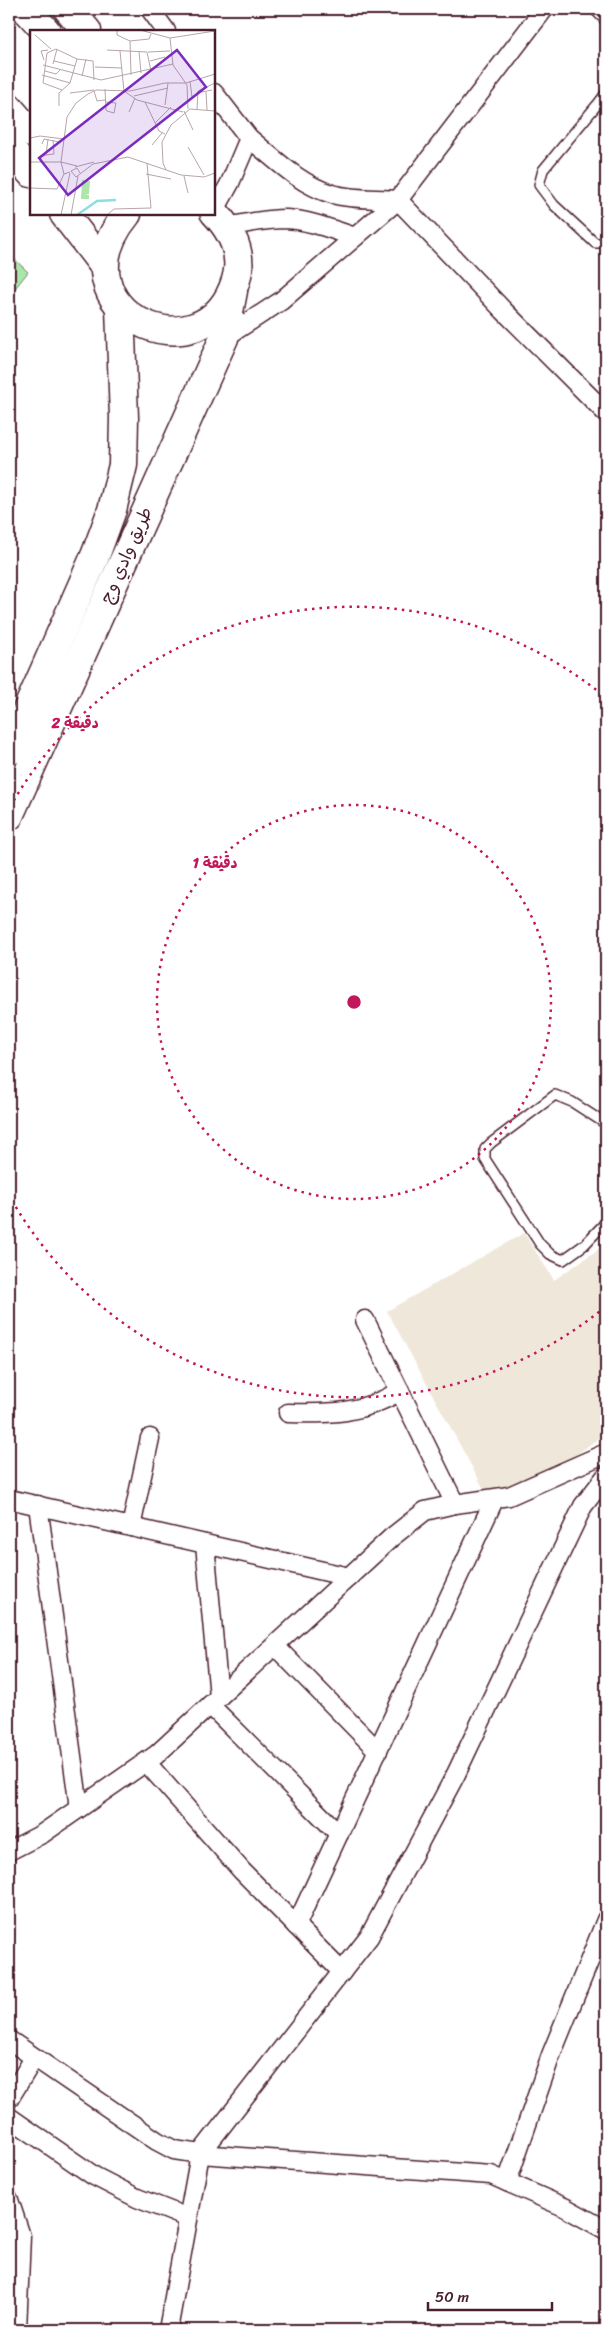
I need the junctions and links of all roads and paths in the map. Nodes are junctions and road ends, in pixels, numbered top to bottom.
1 (26, 9) edge
2 (68, 9) edge
3 (150, 9) edge
4 (544, 9) edge
5 (594, 9) edge
6 (606, 21) edge
7 (45, 30) edge
8 (87, 30) edge
9 (165, 30) edge
10 (215, 94) edge
11 (604, 100) edge
12 (9, 108) edge
13 (30, 132) edge
14 (248, 138) junction
15 (9, 148) edge
16 (30, 171) edge
17 (398, 200) junction
18 (65, 215) edge
19 (86, 215) edge
20 (126, 215) edge
21 (218, 217) edge
22 (355, 237) junction
23 (606, 243) edge
24 (105, 258) junction
25 (232, 291) junction
26 (120, 308) junction
27 (224, 338) junction
28 (606, 413) edge
29 (9, 750) edge
30 (9, 816) edge
31 (606, 1124) edge
32 (606, 1222) edge
33 (365, 1320) dead end
34 (400, 1391) junction
35 (288, 1413) dead end
36 (150, 1438) dead end
37 (606, 1453) edge
38 (606, 1476) edge
39 (9, 1499) edge
40 (494, 1500) junction
41 (455, 1504) junction
42 (38, 1505) junction
43 (131, 1527) junction
44 (205, 1544) junction
45 (349, 1577) junction
46 (275, 1646) junction
47 (214, 1701) junction
48 (378, 1751) junction
49 (146, 1762) junction
50 (79, 1808) junction
51 (339, 1834) junction
52 (9, 1851) edge
53 (606, 1920) edge
54 (296, 1926) junction
55 (342, 1972) junction
56 (9, 2040) edge
57 (34, 2058) junction
58 (9, 2099) edge
59 (9, 2117) edge
60 (200, 2154) junction
61 (507, 2182) junction
62 (9, 2200) edge
63 (188, 2218) junction
64 (606, 2230) edge
65 (17, 2330) edge
66 (168, 2330) edge

1 - 7 main road
2 - 8 main road
3 - 9 street
4 - 17 street
5 - 6 lane
10 - 14 street
11 - 23 lane
12 - 13 main road
14 - 17 street
14 - 21 street
15 - 16 main road
17 - 22 street
17 - 28 street
18 - 24 main road
19 - 24 main road
20 - 24 main road
21 - 22 street
21 - 25 main road, طريق وادي وج
22 - 27 street
24 - 26 main road
25 - 26 main road
25 - 27 main road, طريق وادي وج
26 - 29 main road, طريق وادي وج
27 - 30 main road, طريق وادي وج
31 - 32 lane
33 - 34 street
34 - 35 street
34 - 41 street
36 - 43 street
37 - 40 street
38 - 55 street
39 - 42 street
40 - 41 street
40 - 48 street
41 - 45 street
42 - 43 street
42 - 50 street
43 - 44 street
44 - 45 street
44 - 47 street
45 - 46 street
46 - 47 street
46 - 48 street
47 - 49 street
47 - 51 street
48 - 51 street
49 - 50 street
49 - 54 street
50 - 52 street
51 - 54 street
53 - 61 street
54 - 55 street
55 - 60 street
56 - 57 street
57 - 58 street
57 - 60 street
59 - 63 street
60 - 61 street
60 - 63 street
61 - 64 street
62 - 65 street
63 - 66 street

